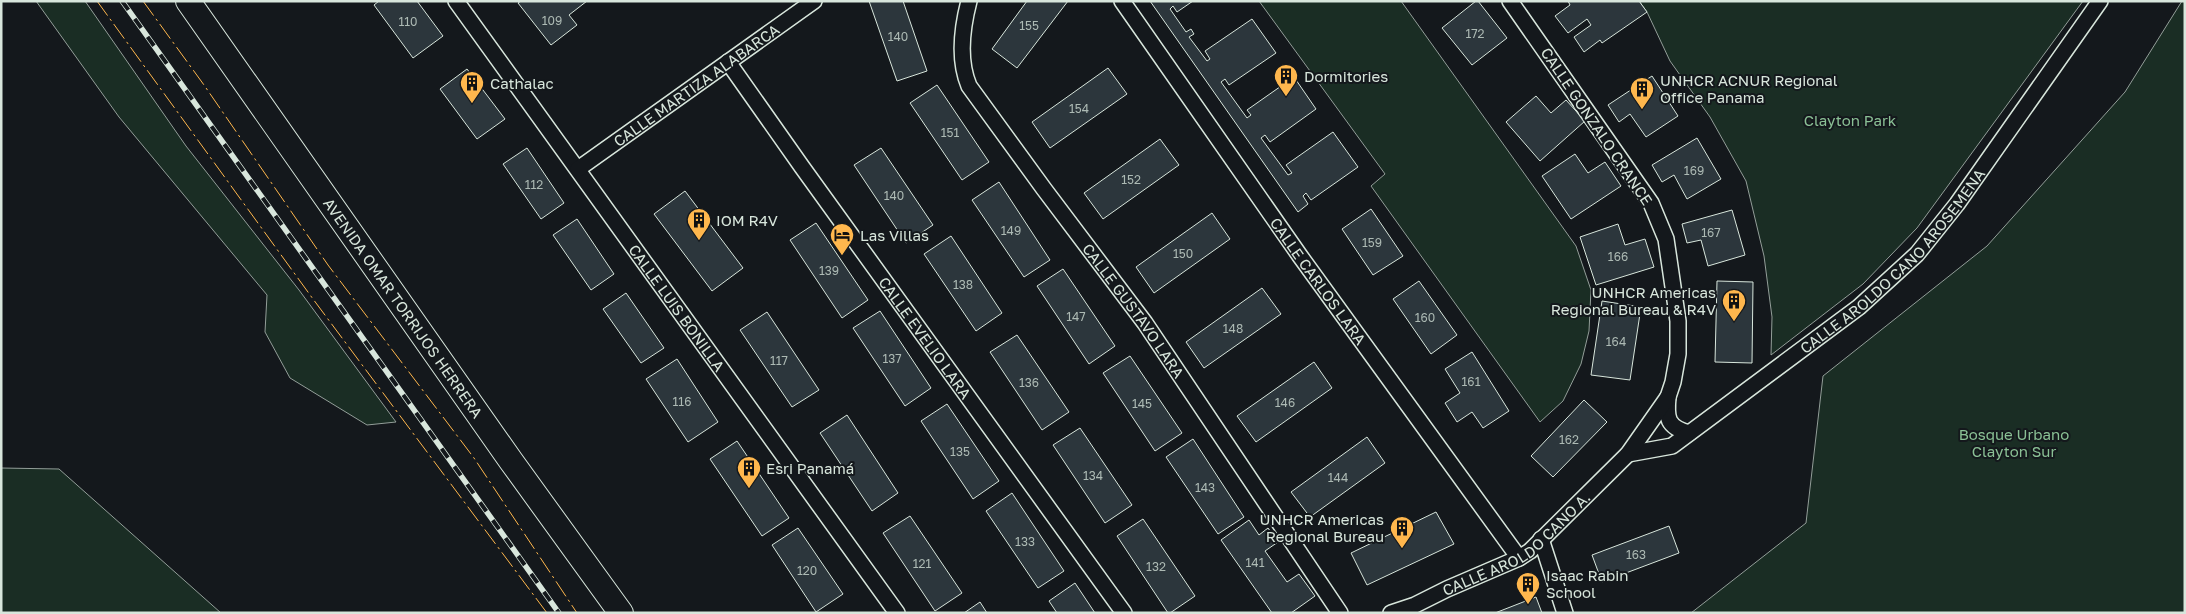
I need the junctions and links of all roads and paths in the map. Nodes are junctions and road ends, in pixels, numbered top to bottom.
1 (188, 1) edge
2 (456, 1) edge
3 (814, 1) edge
4 (969, 1) edge
5 (1122, 1) edge
6 (1510, 1) edge
7 (2100, 1) edge
8 (728, 62) junction
9 (578, 169) junction
10 (1668, 397) junction
11 (1690, 433) junction
12 (1628, 454) junction
13 (1541, 539) junction
14 (1519, 558) junction
15 (621, 613) edge
16 (897, 613) edge
17 (1124, 613) edge
18 (1340, 613) edge
19 (1391, 613) edge
20 (1565, 613) edge

1 - 15 main road, AVENIDA OMAR TORRIJOS HERRERA
2 - 9 street, CALLE LUIS BONILLA
3 - 8 street, CALLE MARTIZA ALABARCA
4 - 18 street, CALLE GUSTAVO LARA
5 - 14 street, CALLE CARLOS LARA
6 - 10 street, CALLE GONZALO CRANCE
7 - 11 street, CALLE AROLDO CANO AROSEMENA
8 - 9 street, CALLE MARTIZA ALABARCA
8 - 17 street, CALLE EVELIO LARA
9 - 16 street, CALLE LUIS BONILLA
10 - 11 street
10 - 12 street, CALLE GONZALO CRANCE
11 - 12 street, CALLE AROLDO CANO AROSEMENA
12 - 13 street, CALLE AROLDO CANO A.
13 - 14 street, CALLE AROLDO CANO A.
13 - 20 street
14 - 19 street, CALLE AROLDO CANO A.

